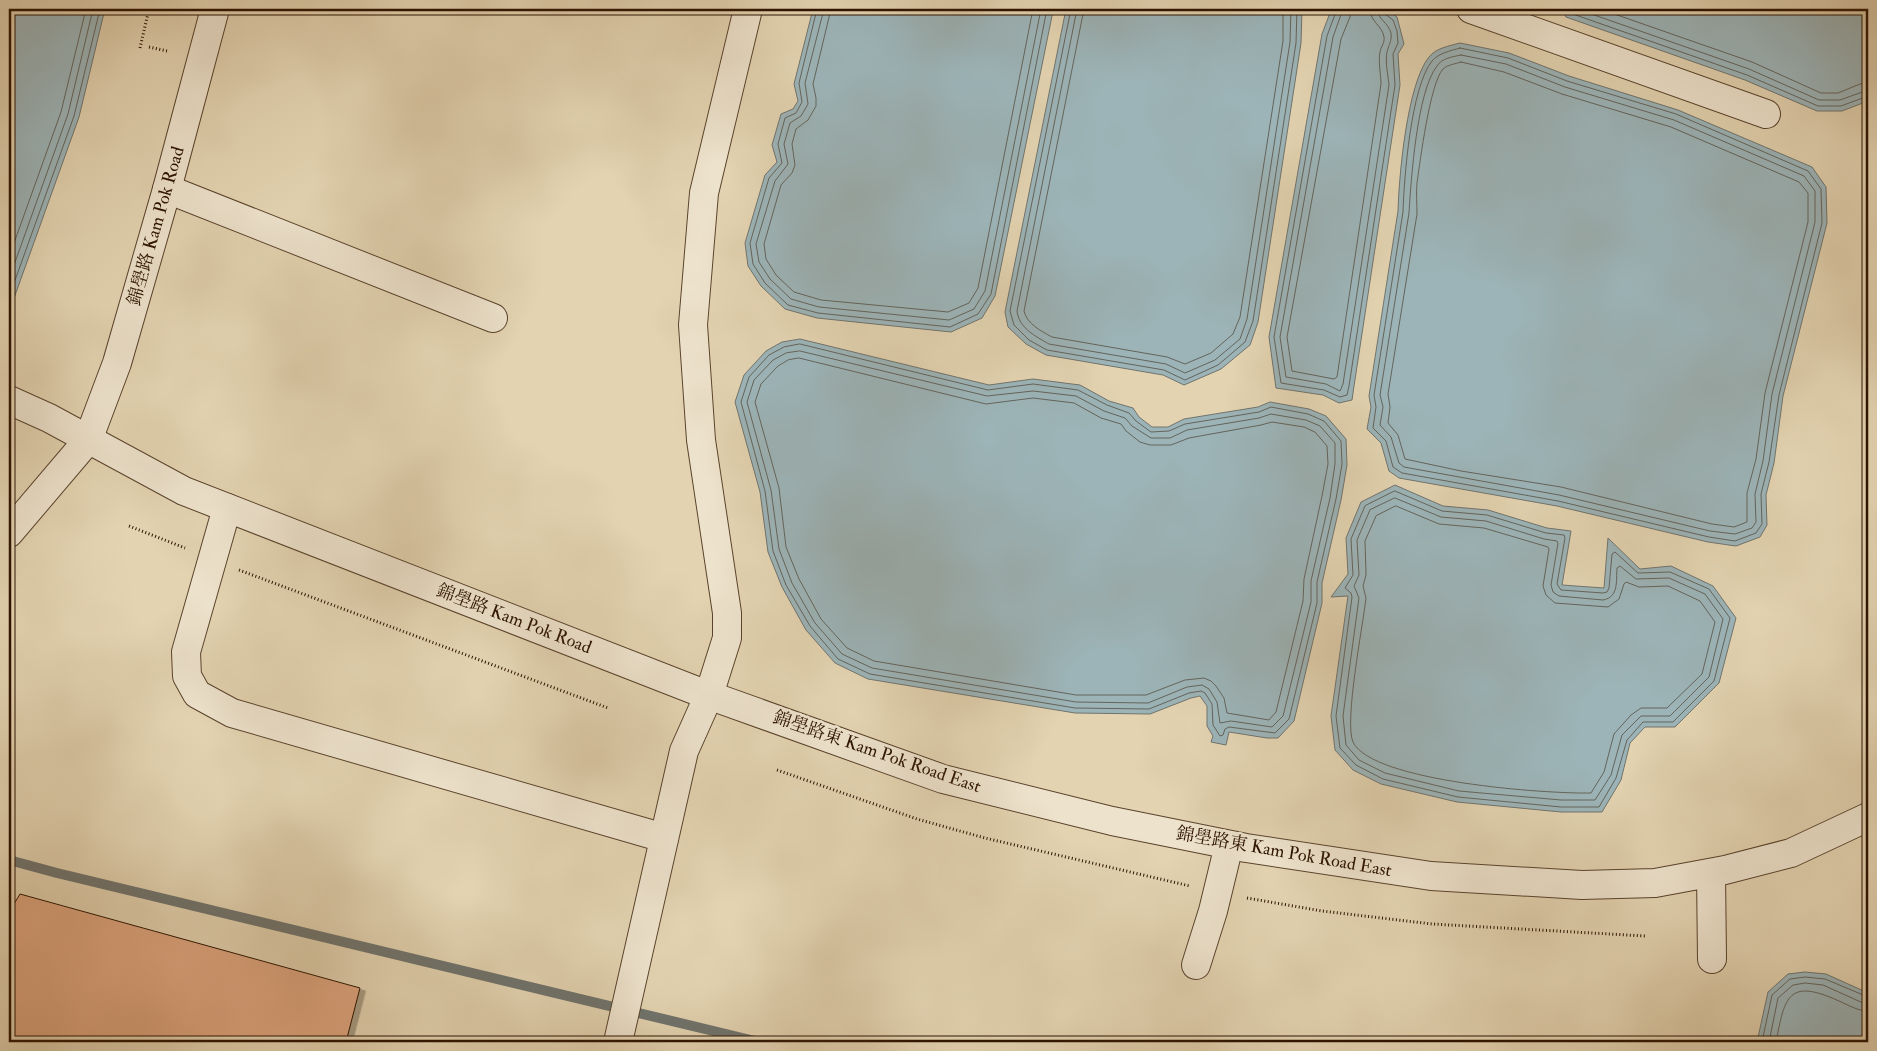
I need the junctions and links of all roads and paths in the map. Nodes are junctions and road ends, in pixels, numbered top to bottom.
1 (149, 9) edge
2 (215, 9) edge
3 (748, 9) edge
4 (1471, 9) edge
5 (149, 47) dead end
6 (140, 48) dead end
7 (167, 52) dead end
8 (1766, 114) dead end
9 (167, 189) junction
10 (493, 318) dead end
11 (14, 402) edge
12 (88, 440) junction
13 (227, 508) junction
14 (129, 526) dead end
15 (9, 533) edge
16 (212, 559) junction
17 (709, 695) junction
18 (608, 708) dead end
19 (1868, 817) edge
20 (664, 838) junction
21 (1229, 845) junction
22 (1711, 873) junction
23 (1712, 959) dead end
24 (1196, 965) dead end
25 (620, 1034) edge

1 - 6 path
2 - 9 street, 錦壆路 Kam Pok Road
3 - 17 street
4 - 8 street
5 - 7 path
9 - 10 street
9 - 12 street, 錦壆路 Kam Pok Road
11 - 12 street, 錦壆路 Kam Pok Road
12 - 13 street, 錦壆路 Kam Pok Road
12 - 15 street
13 - 16 street
13 - 17 street, 錦壆路 Kam Pok Road
14 - 16 path
16 - 18 path
16 - 20 street
17 - 20 street
17 - 21 street, 錦壆路東 Kam Pok Road East
19 - 22 street, 錦壆路東 Kam Pok Road East
20 - 25 street
21 - 22 street, 錦壆路東 Kam Pok Road East
21 - 24 street
22 - 23 street

